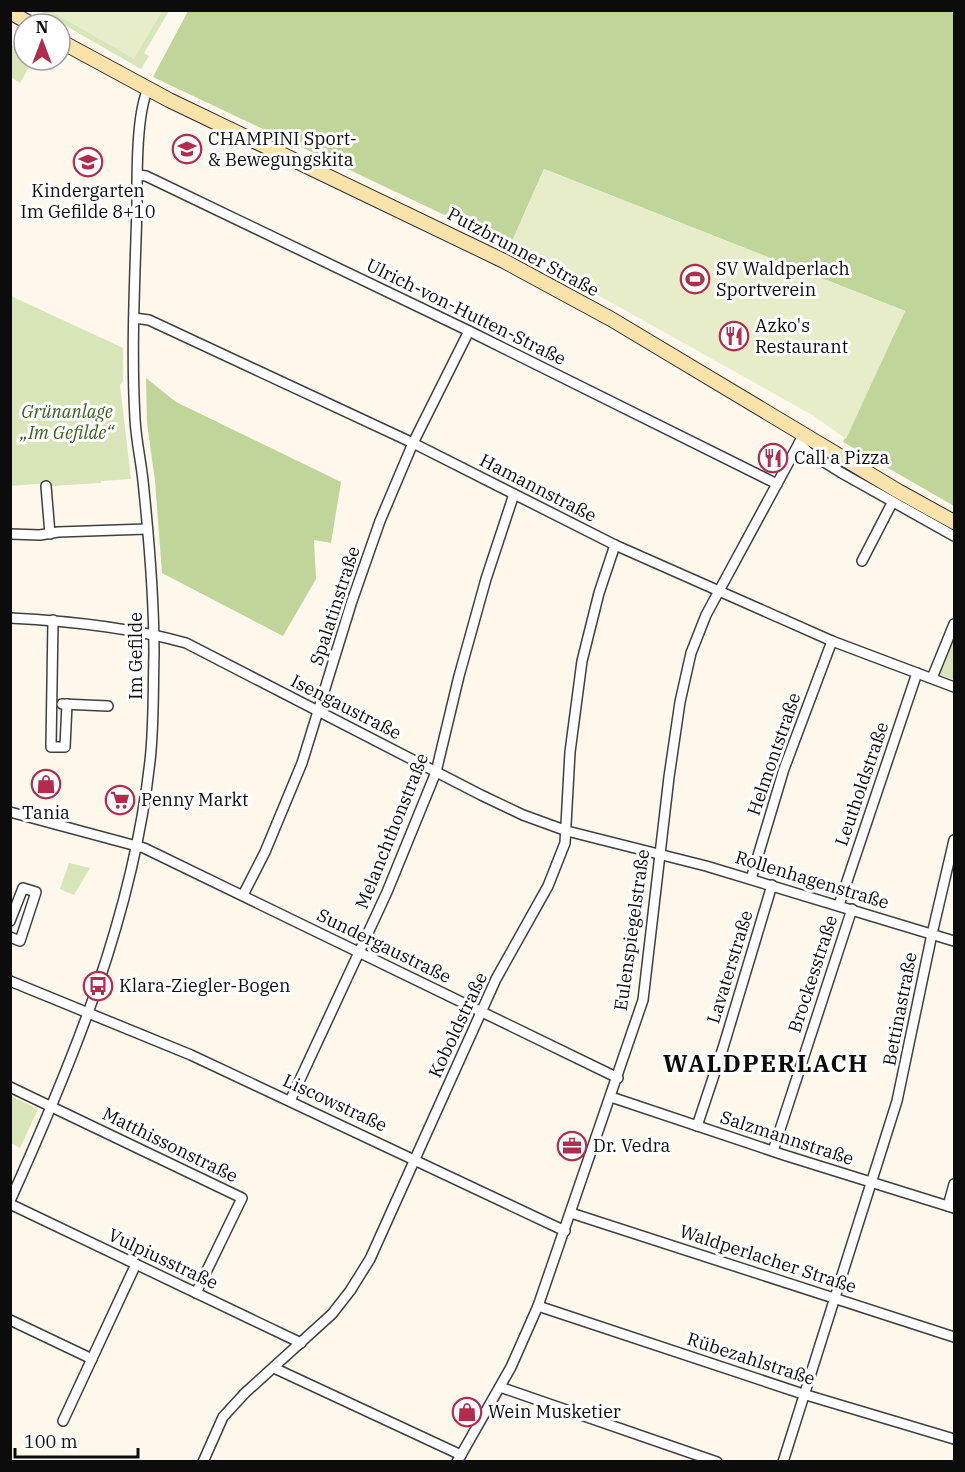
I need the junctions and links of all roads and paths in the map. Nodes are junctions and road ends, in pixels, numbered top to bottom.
1 (72, 47) edge
2 (148, 89) junction
3 (138, 175) junction
4 (134, 318) junction
5 (469, 331) junction
6 (801, 438) junction
7 (413, 442) junction
8 (777, 484) junction
9 (46, 486) dead end
10 (514, 494) junction
11 (892, 503) junction
12 (954, 522) edge
13 (147, 529) junction
14 (10, 534) edge
15 (50, 534) junction
16 (954, 536) edge
17 (615, 545) junction
18 (862, 561) dead end
19 (718, 591) junction
20 (10, 618) edge
21 (53, 620) junction
22 (954, 624) edge
23 (154, 635) junction
24 (832, 641) junction
25 (917, 673) junction
26 (932, 678) junction
27 (954, 687) edge
28 (53, 703) junction
29 (67, 704) junction
30 (108, 706) dead end
31 (319, 712) junction
32 (436, 772) junction
33 (10, 812) edge
34 (567, 831) junction
35 (954, 840) edge
36 (135, 846) junction
37 (660, 853) junction
38 (751, 879) junction
39 (772, 885) junction
40 (243, 895) junction
41 (839, 905) junction
42 (852, 909) junction
43 (10, 921) edge
44 (932, 934) junction
45 (10, 937) edge
46 (954, 941) edge
47 (360, 952) junction
48 (10, 981) edge
49 (89, 1012) junction
50 (481, 1012) junction
51 (618, 1078) junction
52 (10, 1087) edge
53 (611, 1097) junction
54 (290, 1101) junction
55 (53, 1106) junction
56 (697, 1126) junction
57 (773, 1151) junction
58 (415, 1159) junction
59 (871, 1183) junction
60 (954, 1184) edge
61 (10, 1203) edge
62 (951, 1207) edge
63 (571, 1213) junction
64 (565, 1231) junction
65 (136, 1264) junction
66 (196, 1293) junction
67 (835, 1299) junction
68 (538, 1306) junction
69 (10, 1320) edge
70 (954, 1336) edge
71 (301, 1343) junction
72 (92, 1359) junction
73 (274, 1368) junction
74 (500, 1387) junction
75 (803, 1394) junction
76 (63, 1421) dead end
77 (954, 1439) edge
78 (459, 1458) edge
79 (202, 1461) edge
80 (717, 1461) edge
81 (783, 1461) edge

1 - 2 main road, Putzbrunner Straße
2 - 3 street, Im Gefilde
2 - 6 main road, Putzbrunner Straße
3 - 4 street, Im Gefilde
3 - 5 street, Ulrich-von-Hutten-Straße
4 - 7 street, Hamannstraße
4 - 13 street, Im Gefilde
5 - 7 street, Spalatinstraße
5 - 8 street, Ulrich-von-Hutten-Straße
6 - 8 street, Eulenspiegelstraße
6 - 11 street, Putzbrunner Straße
6 - 12 main road, Putzbrunner Straße
7 - 10 street, Hamannstraße
7 - 31 street, Spalatinstraße
8 - 19 street, Eulenspiegelstraße
9 - 15 street
10 - 17 street, Hamannstraße
10 - 32 street, Melanchthonstraße
11 - 16 street, Putzbrunner Straße
11 - 18 street
13 - 15 street
13 - 23 street, Im Gefilde
14 - 15 street
17 - 19 street, Hamannstraße
17 - 34 street, Koboldstraße
19 - 24 street, Hamannstraße
19 - 37 street, Eulenspiegelstraße
20 - 21 street
21 - 23 street, Isengaustraße
21 - 28 street
22 - 26 street
23 - 31 street, Isengaustraße
23 - 36 street, Im Gefilde
24 - 25 street, Hamannstraße
24 - 38 street, Helmontstraße
25 - 26 street, Hamannstraße
25 - 41 street, Leutholdstraße
26 - 27 street, Hamannstraße
28 - 29 street
28 - 29 street
29 - 30 street
31 - 32 street, Isengaustraße
31 - 40 street, Spalatinstraße
32 - 34 street, Isengaustraße
32 - 47 street, Melanchthonstraße
33 - 36 street, Sundergaustraße
34 - 37 street, Isengaustraße
34 - 50 street, Koboldstraße
35 - 44 street, Bettinastraße
36 - 40 street, Sundergaustraße
36 - 49 street, Im Gefilde
37 - 38 street, Rollenhagenstraße
37 - 51 street, Eulenspiegelstraße
38 - 39 street, Rollenhagenstraße
39 - 41 street, Rollenhagenstraße
39 - 56 street, Lavaterstraße
40 - 47 street, Sundergaustraße
41 - 42 street, Rollenhagenstraße
42 - 44 street, Rollenhagenstraße
42 - 57 street, Brockesstraße
43 - 45 street
44 - 46 street, Rollenhagenstraße
44 - 59 street, Bettinastraße
47 - 50 street, Sundergaustraße
47 - 54 street, Melanchthonstraße
48 - 49 street
49 - 54 street, Liscowstraße
49 - 55 street, Im Gefilde
50 - 51 street, Sundergaustraße
50 - 58 street, Koboldstraße
51 - 53 street, Eulenspiegelstraße
52 - 55 street
53 - 56 street, Salzmannstraße
53 - 63 street, Eulenspiegelstraße
54 - 58 street, Liscowstraße
55 - 61 street, Im Gefilde
55 - 66 street, Matthissonstraße
56 - 57 street, Salzmannstraße
57 - 59 street, Salzmannstraße
58 - 64 street, Liscowstraße
58 - 71 street, Koboldstraße
59 - 62 street, Salzmannstraße
59 - 67 street, Bettinastraße
60 - 62 street
61 - 65 street, Vulpiusstraße
63 - 64 street, Eulenspiegelstraße
63 - 67 street, Waldperlacher Straße
64 - 68 street, Eulenspiegelstraße
65 - 66 street, Vulpiusstraße
65 - 72 street
66 - 71 street, Vulpiusstraße
67 - 70 street, Waldperlacher Straße
67 - 75 street, Bettinastraße
68 - 74 street, Eulenspiegelstraße
68 - 75 street, Rübezahlstraße
69 - 72 street
71 - 73 street, Koboldstraße
72 - 76 street
73 - 78 street
73 - 79 street, Koboldstraße
74 - 78 street, Eulenspiegelstraße
74 - 80 street
75 - 77 street, Rübezahlstraße
75 - 81 street, Bettinastraße

